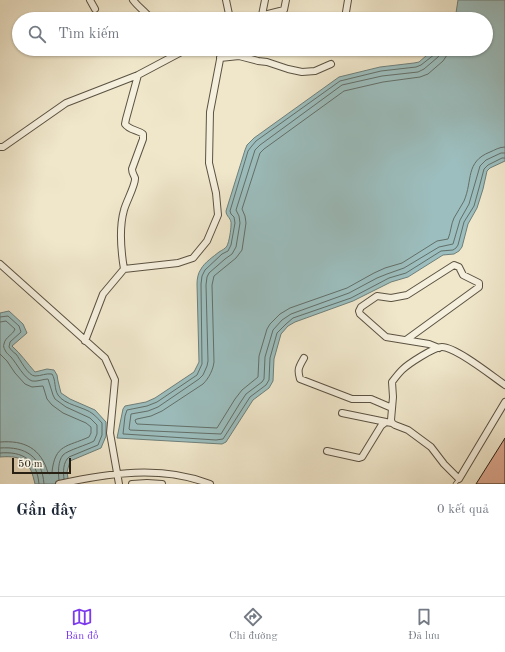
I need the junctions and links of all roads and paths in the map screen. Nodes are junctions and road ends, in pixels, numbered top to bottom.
1 (90, 0) edge
2 (133, 0) edge
3 (226, 0) edge
4 (265, 0) edge
5 (286, 0) edge
6 (350, 1) edge
7 (95, 10) dead end
8 (145, 12) edge
9 (229, 12) edge
10 (263, 12) edge
11 (275, 12) edge
12 (346, 12) edge
13 (169, 56) edge
14 (220, 58) joint
15 (331, 64) dead end
16 (138, 75) junction
17 (0, 147) edge
18 (0, 264) edge
19 (124, 269) junction
20 (406, 340) junction
21 (85, 341) junction
22 (439, 348) junction
23 (304, 358) dead end
24 (505, 385) edge
25 (505, 402) edge
26 (392, 408) junction
27 (342, 414) dead end
28 (389, 423) junction
29 (327, 451) dead end
30 (117, 473) junction
31 (457, 481) edge
32 (59, 484) edge
33 (119, 484) edge
34 (132, 484) edge
35 (162, 484) edge
36 (210, 484) edge

1 - 7 street
2 - 8 street
3 - 9 street
4 - 10 street
5 - 11 street
6 - 12 street
13 - 16 street
14 - 15 street
14 - 19 street
16 - 17 street
16 - 19 street
18 - 21 street
19 - 21 street
20 - 20 street
20 - 22 street
21 - 30 street
22 - 24 street
22 - 26 street
23 - 26 street
25 - 31 street
26 - 28 street
27 - 28 street
28 - 29 street
28 - 31 street
30 - 32 street
30 - 33 street
30 - 36 street
34 - 35 street

